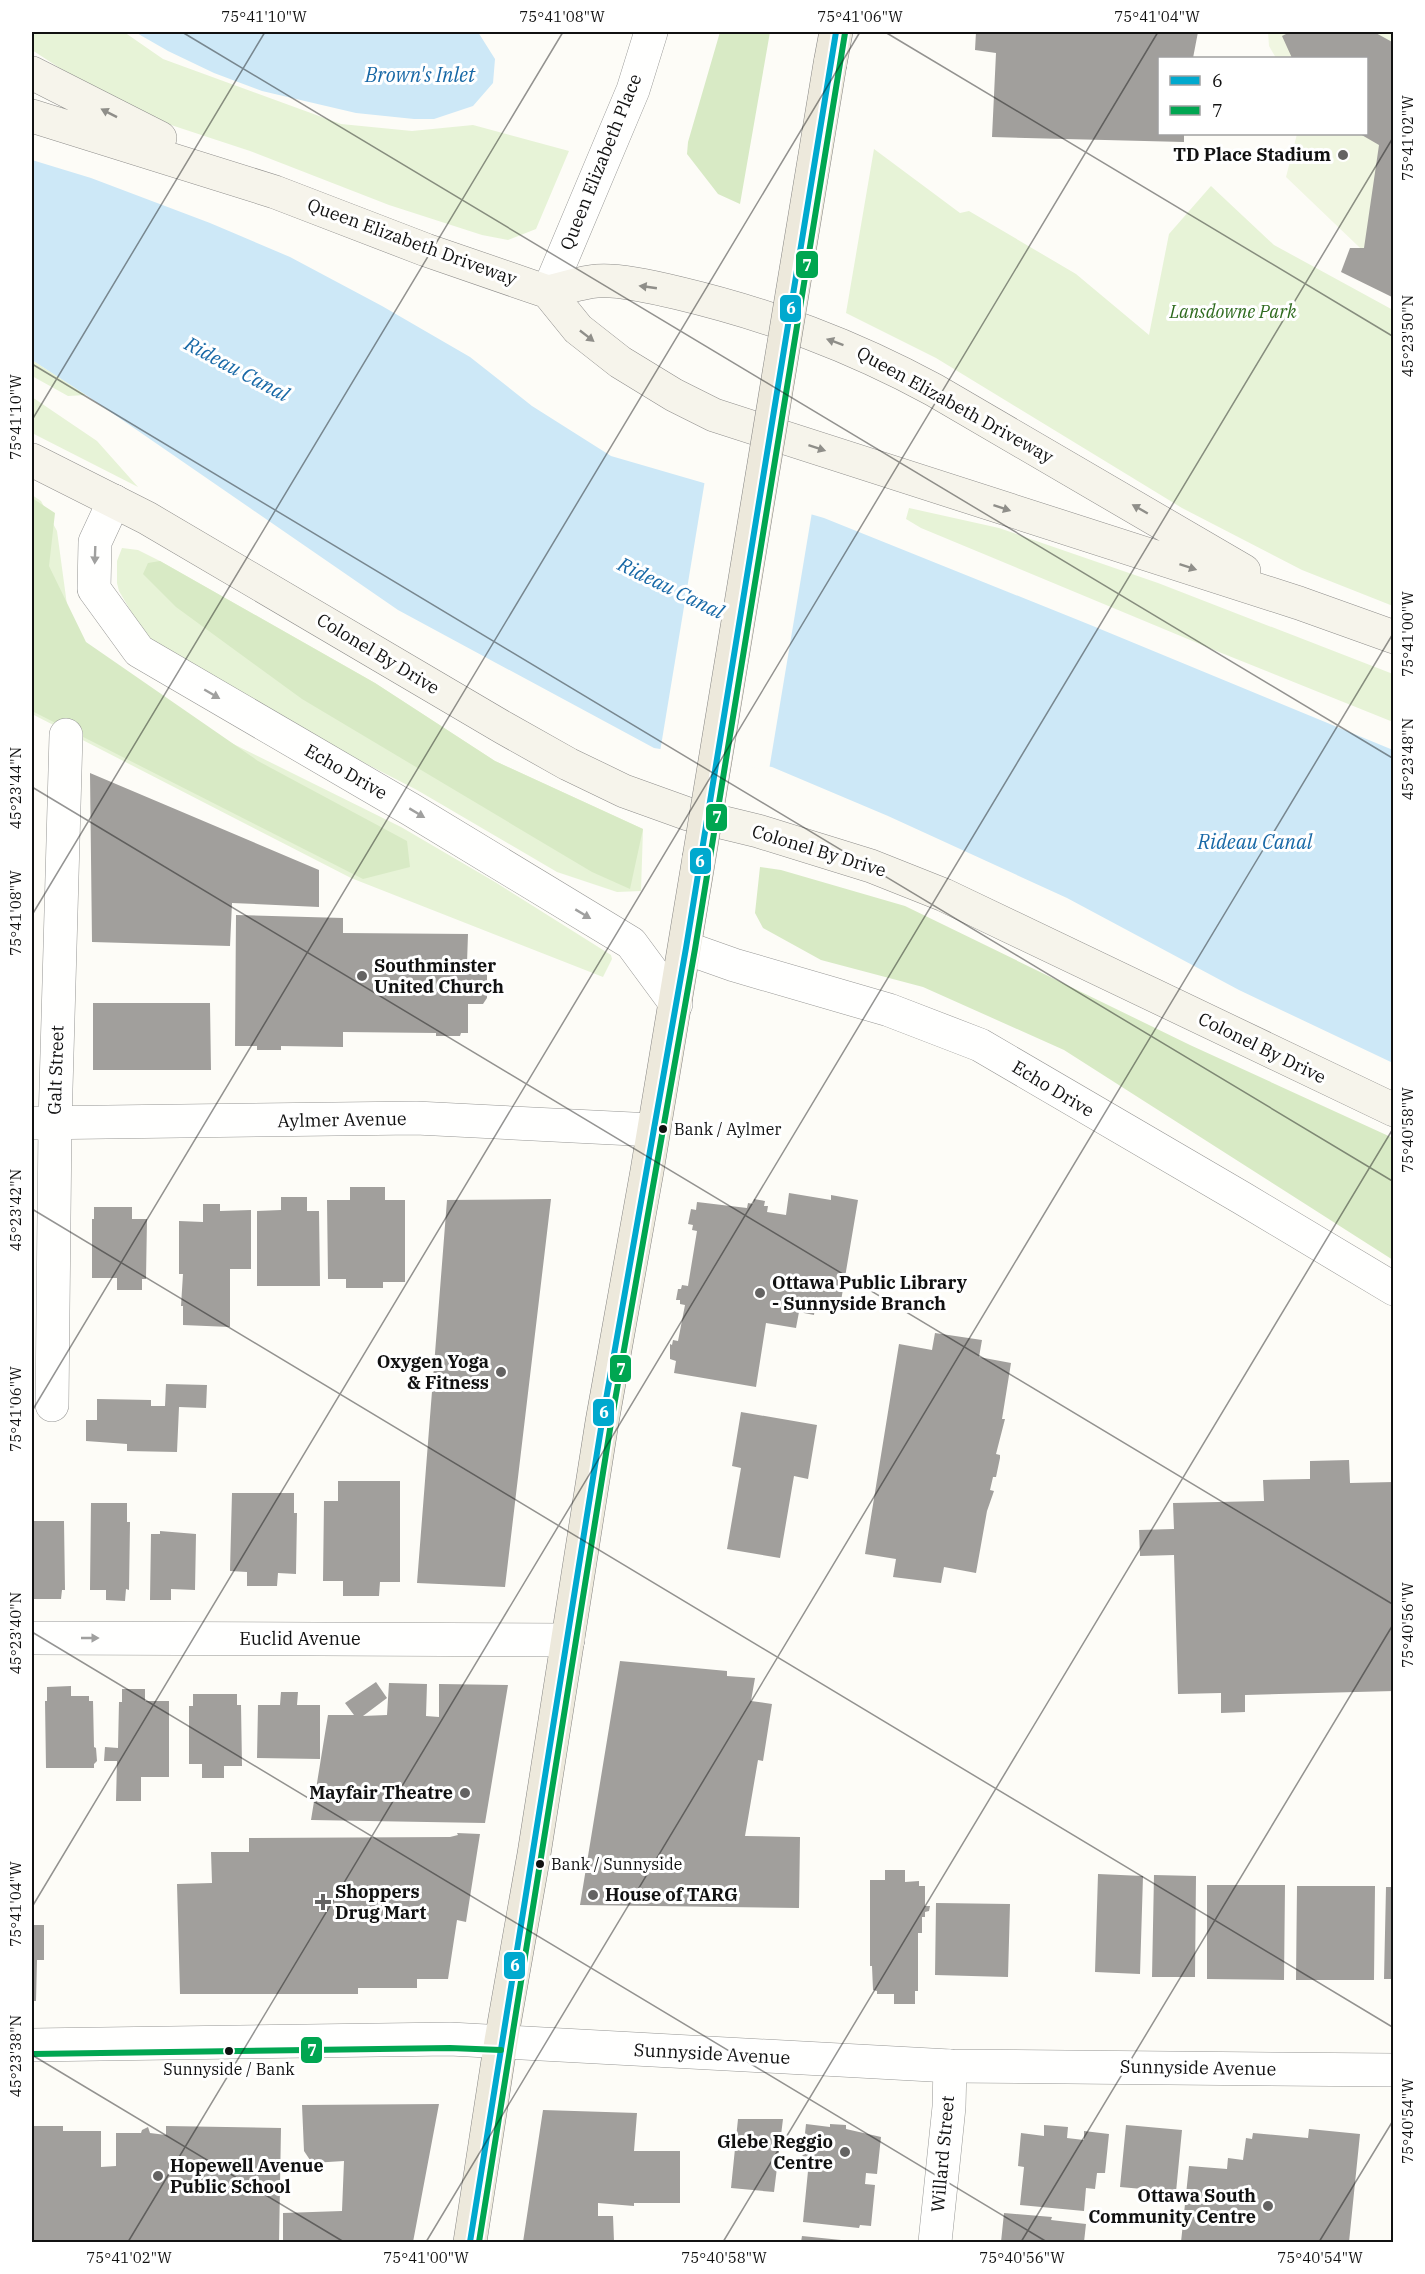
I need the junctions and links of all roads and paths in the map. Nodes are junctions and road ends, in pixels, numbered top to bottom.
1 (651, 32) edge
2 (836, 32) edge
3 (32, 73) edge
4 (32, 116) edge
5 (275, 192) junction
6 (548, 292) junction
7 (32, 460) edge
8 (114, 501) junction
9 (1299, 603) junction
10 (1394, 637) edge
11 (66, 735) dead end
12 (686, 948) junction
13 (676, 1005) junction
14 (1394, 1110) edge
15 (43, 1124) edge
16 (653, 1130) junction
17 (1394, 1289) edge
18 (52, 1405) dead end
19 (32, 1638) edge
20 (568, 1640) junction
21 (501, 2041) junction
22 (32, 2045) edge
23 (950, 2066) junction
24 (1394, 2070) edge
25 (470, 2242) edge
26 (935, 2242) edge

1 - 6 street, Queen Elizabeth Place
2 - 12 main road, bridge
5 -> 3 main road, Queen Elizabeth Driveway
4 - 5 main road, Queen Elizabeth Driveway
5 - 6 main road, Queen Elizabeth Driveway
6 -> 9 main road, Queen Elizabeth Driveway
9 -> 6 main road, Queen Elizabeth Driveway
7 - 8 main road, Colonel By Drive
8 -> 13 street, Echo Drive
8 - 14 main road, Colonel By Drive
9 - 10 main road, Queen Elizabeth Driveway
11 - 15 street, Galt Street
12 - 13 main road
12 - 17 street, Echo Drive
13 - 16 main road
15 - 16 street, Aylmer Avenue
15 - 18 street, Galt Street
16 - 20 main road
19 -> 20 street, Euclid Avenue
20 - 21 main road
21 - 22 street, Sunnyside Avenue
21 - 23 street, Sunnyside Avenue
21 - 25 main road
23 - 24 street, Sunnyside Avenue
23 - 26 street, Willard Street

